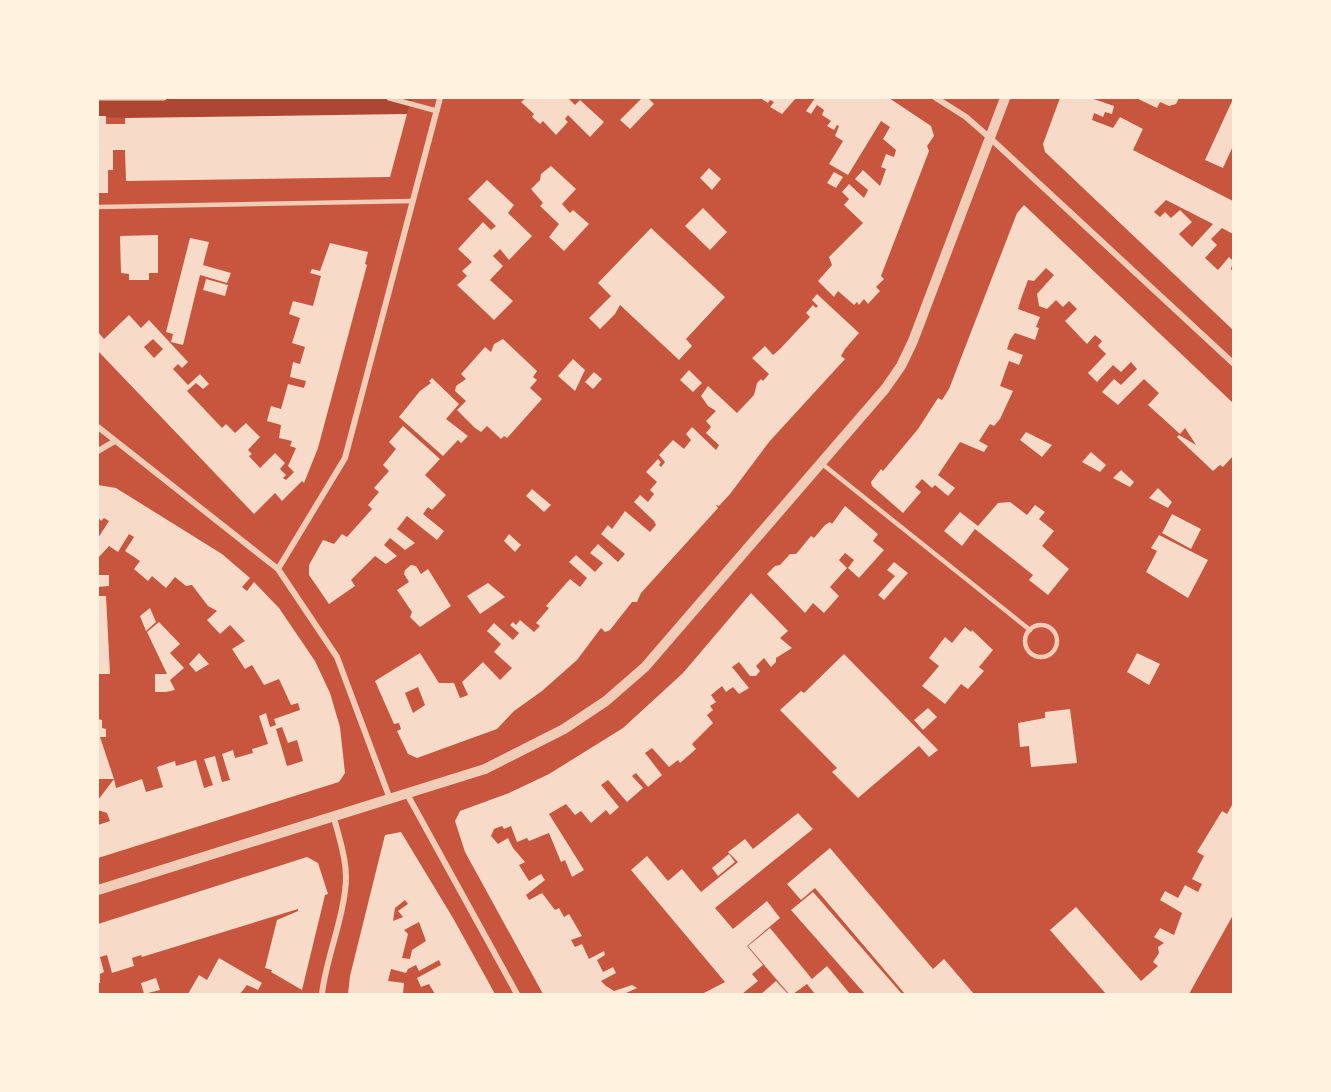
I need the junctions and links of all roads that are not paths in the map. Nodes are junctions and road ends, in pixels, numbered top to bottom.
1 (98, 98) edge
2 (164, 98) edge
3 (390, 98) edge
4 (440, 98) edge
5 (936, 98) edge
6 (1005, 98) edge
7 (437, 111) junction
8 (990, 138) junction
9 (413, 201) junction
10 (98, 207) edge
11 (1233, 364) edge
12 (98, 427) edge
13 (115, 441) junction
14 (98, 451) edge
15 (821, 463) junction
16 (278, 569) junction
17 (1030, 630) junction
18 (407, 794) junction
19 (390, 799) junction
20 (334, 818) junction
21 (98, 890) edge
22 (322, 994) edge
23 (517, 994) edge

1 - 2 street
3 - 7 street
4 - 7 street
5 - 8 street
6 - 8 street
7 - 9 street
8 - 11 street
8 - 15 street
9 - 10 lane
9 - 16 street
12 - 13 street
13 - 14 street
13 - 16 street
15 - 17 lane
15 - 18 street
16 - 19 street
17 - 17 lane
18 - 19 street
18 - 23 street
19 - 20 street
20 - 21 street
20 - 22 street

